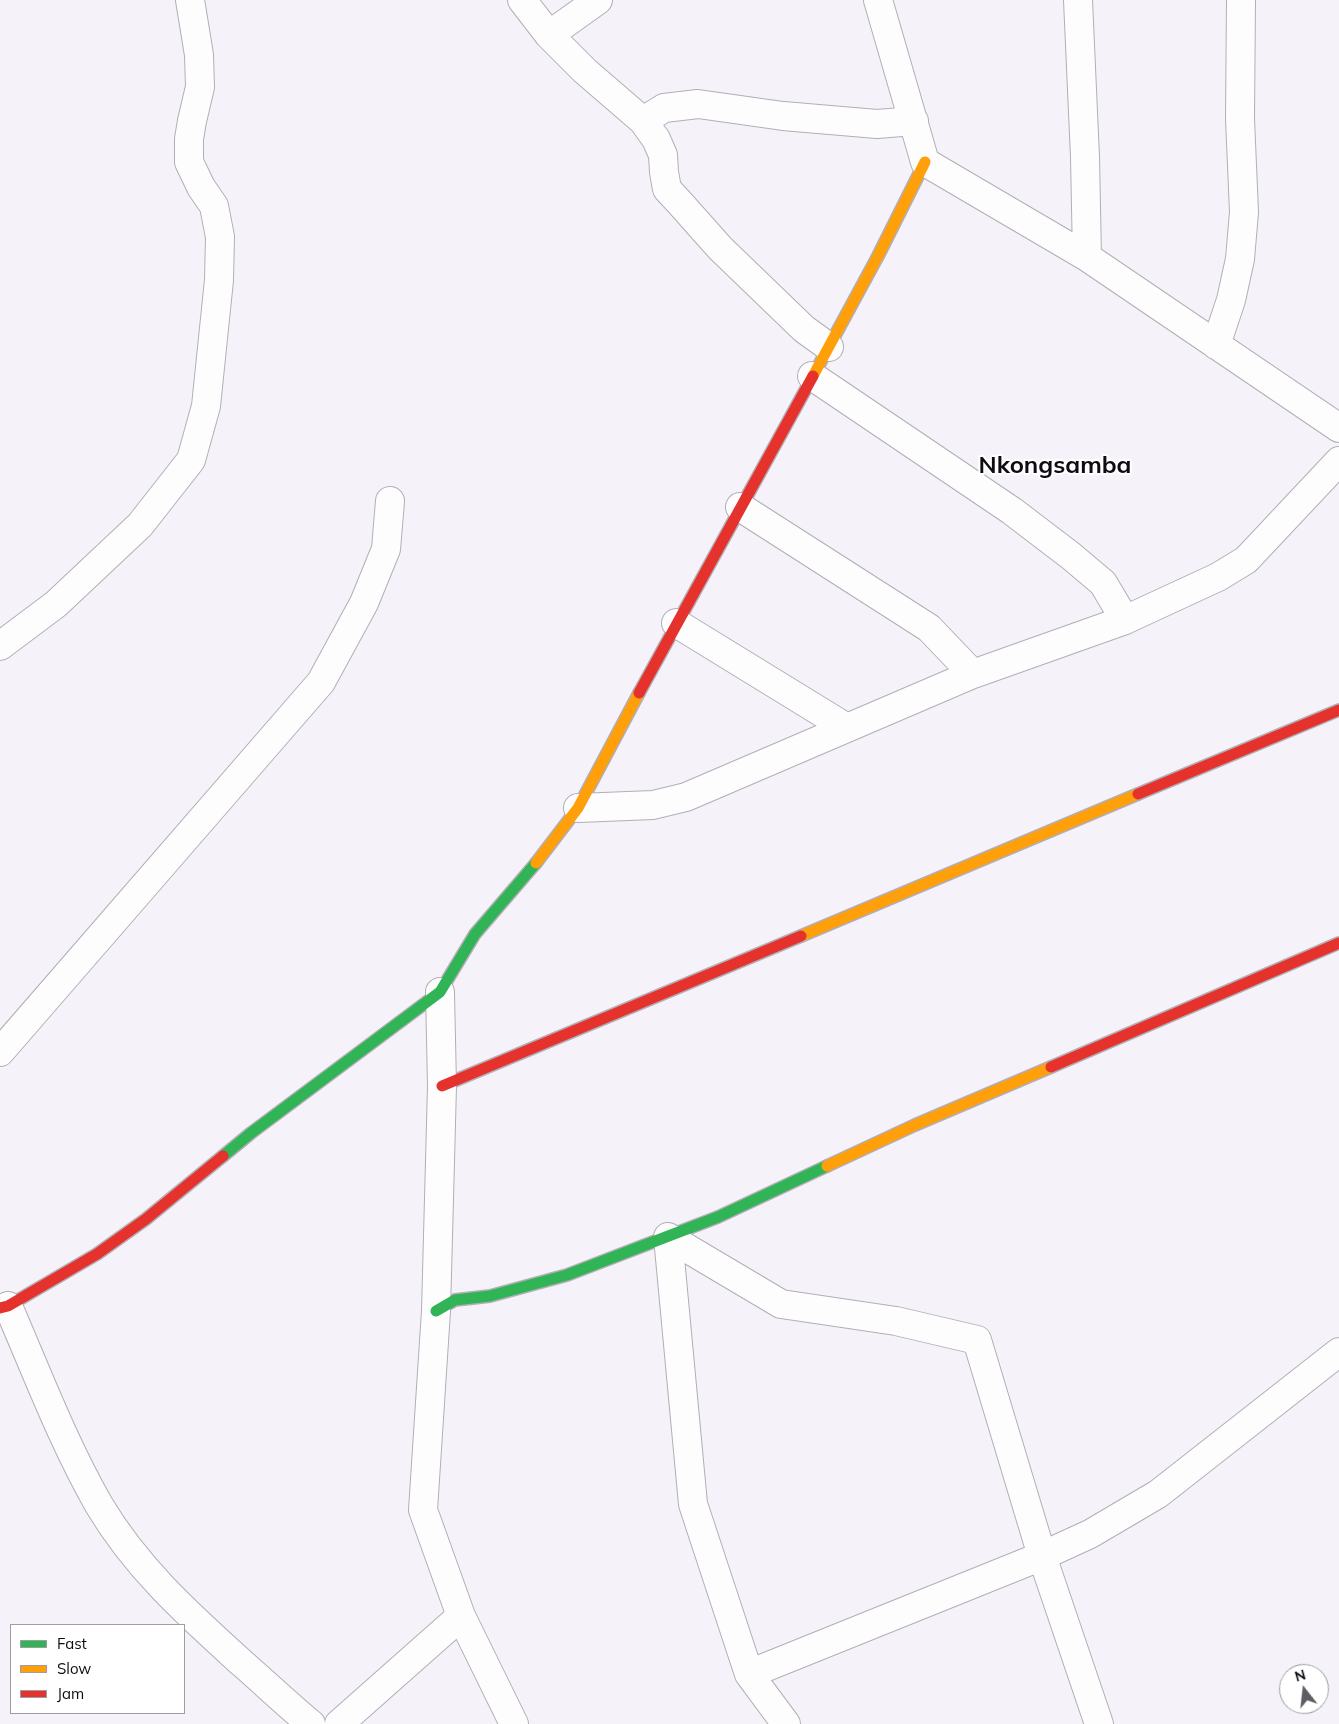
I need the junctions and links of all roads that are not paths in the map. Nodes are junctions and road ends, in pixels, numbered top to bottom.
1 (190, 0) edge
2 (522, 0) edge
3 (598, 0) edge
4 (878, 0) edge
5 (1078, 0) edge
6 (1241, 0) edge
7 (549, 35) junction
8 (643, 121) junction
9 (914, 121) junction
10 (925, 162) junction
11 (1087, 256) junction
12 (1216, 345) junction
13 (830, 347) junction
14 (812, 376) junction
15 (1339, 428) edge
16 (1339, 461) edge
17 (390, 502) dead end
18 (740, 506) junction
19 (1125, 620) junction
20 (676, 623) junction
21 (0, 646) edge
22 (973, 674) junction
23 (1339, 710) edge
24 (847, 728) junction
25 (578, 808) junction
26 (1339, 943) edge
27 (440, 992) junction
28 (0, 1052) edge
29 (442, 1086) junction
30 (668, 1237) junction
31 (4, 1307) edge
32 (436, 1311) junction
33 (1339, 1352) edge
34 (1042, 1556) junction
35 (461, 1616) junction
36 (749, 1674) junction
37 (311, 1724) edge
38 (339, 1724) edge
39 (514, 1724) edge
40 (786, 1724) edge
41 (1099, 1724) edge

1 - 21 street
2 - 7 street
3 - 7 street
4 - 9 street
5 - 11 street
6 - 12 street
7 - 8 street
8 - 9 street
8 - 13 street
9 - 10 street
10 - 11 street
10 - 13 street
11 - 12 street
12 - 15 street
13 - 14 street
14 - 18 street
14 - 19 street
16 - 19 street
17 - 28 street
18 - 20 street
18 - 22 street
19 - 22 street
20 - 24 street
20 - 25 street
22 - 24 street
23 - 29 street
24 - 25 street
25 - 27 street
26 - 30 street
27 - 29 street
27 - 31 street
29 - 32 street
30 - 32 street
30 - 34 street
30 - 36 street
31 - 37 street
32 - 35 street
33 - 34 street
34 - 36 street
34 - 41 street
35 - 38 street
35 - 39 street
36 - 40 street

